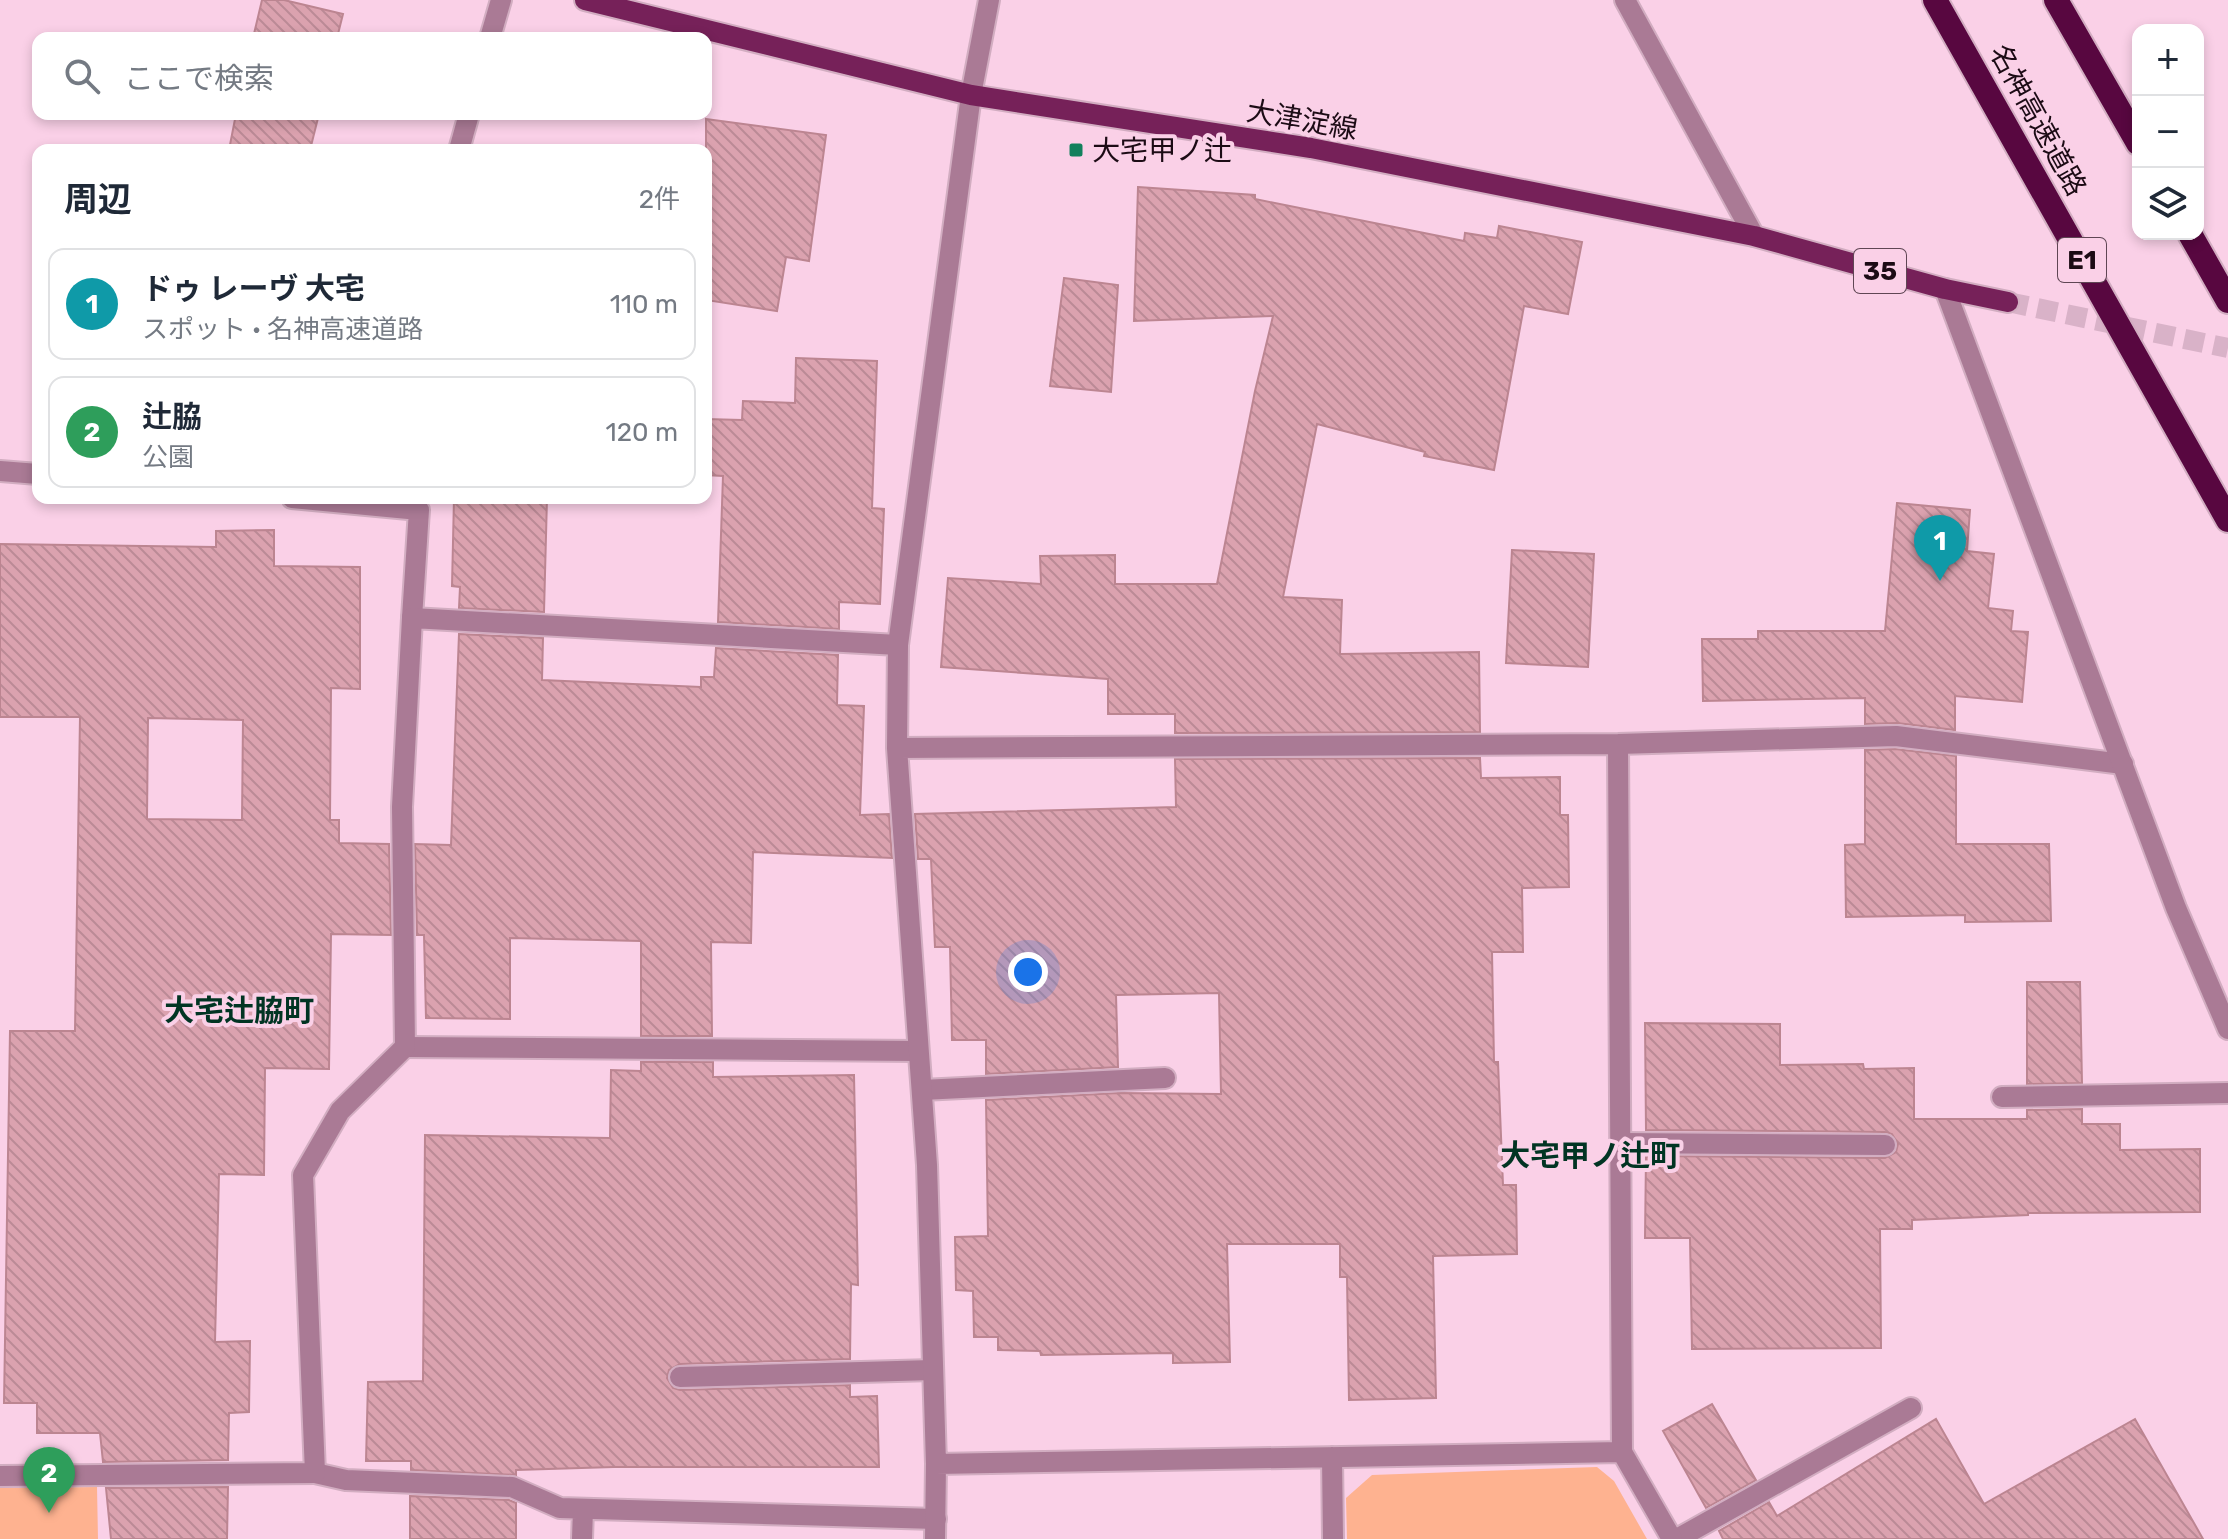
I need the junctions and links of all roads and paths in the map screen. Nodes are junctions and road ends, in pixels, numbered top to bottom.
1 (501, 0) edge
2 (585, 0) edge
3 (989, 0) edge
4 (1625, 0) edge
5 (1935, 0) edge
6 (2056, 0) edge
7 (492, 32) edge
8 (971, 95) junction
9 (467, 120) edge
10 (2132, 133) edge
11 (461, 144) edge
12 (1754, 236) junction
13 (2193, 240) edge
14 (1945, 289) junction
15 (2228, 301) edge
16 (2008, 302) tunnel mouth
17 (0, 471) edge
18 (32, 474) edge
19 (419, 504) edge
20 (2228, 520) edge
21 (412, 618) junction
22 (898, 645) junction
23 (1618, 744) junction
24 (897, 748) junction
25 (2123, 764) junction
26 (2228, 1029) edge
27 (405, 1047) junction
28 (918, 1051) junction
29 (1165, 1078) dead end
30 (922, 1090) junction
31 (2228, 1093) edge
32 (2002, 1097) dead end
33 (1621, 1143) junction
34 (1885, 1145) dead end
35 (933, 1370) junction
36 (680, 1377) dead end
37 (1911, 1408) dead end
38 (1622, 1452) junction
39 (1332, 1457) junction
40 (936, 1464) junction
41 (315, 1473) junction
42 (0, 1476) edge
43 (583, 1509) junction
44 (935, 1529) edge
45 (582, 1539) edge
46 (1333, 1539) edge
47 (1675, 1539) edge

1 - 7 street
2 - 8 main road, 大津淀線 / 35
3 - 8 street
4 - 12 street
5 - 20 highway, 名神高速道路 / E1
6 - 10 highway
8 - 12 main road, 大津淀線 / 35
8 - 22 street
9 - 11 street
12 - 14 main road, 大津淀線 / 35
13 - 15 highway
14 - 16 main road, 大津淀線 / 35
14 - 25 street
17 - 18 street
19 - 21 street
21 - 22 street
21 - 27 street
22 - 24 street
23 - 24 street
23 - 25 street
23 - 33 street
24 - 28 street
25 - 26 street
27 - 28 street
27 - 41 street
28 - 30 street
29 - 30 street
30 - 35 street
31 - 32 street
33 - 34 street
33 - 38 street
35 - 36 street
35 - 40 street
37 - 47 street
38 - 39 street
38 - 47 street
39 - 40 street
39 - 46 street
40 - 44 street
41 - 42 street
41 - 43 street
43 - 44 street
43 - 45 street

